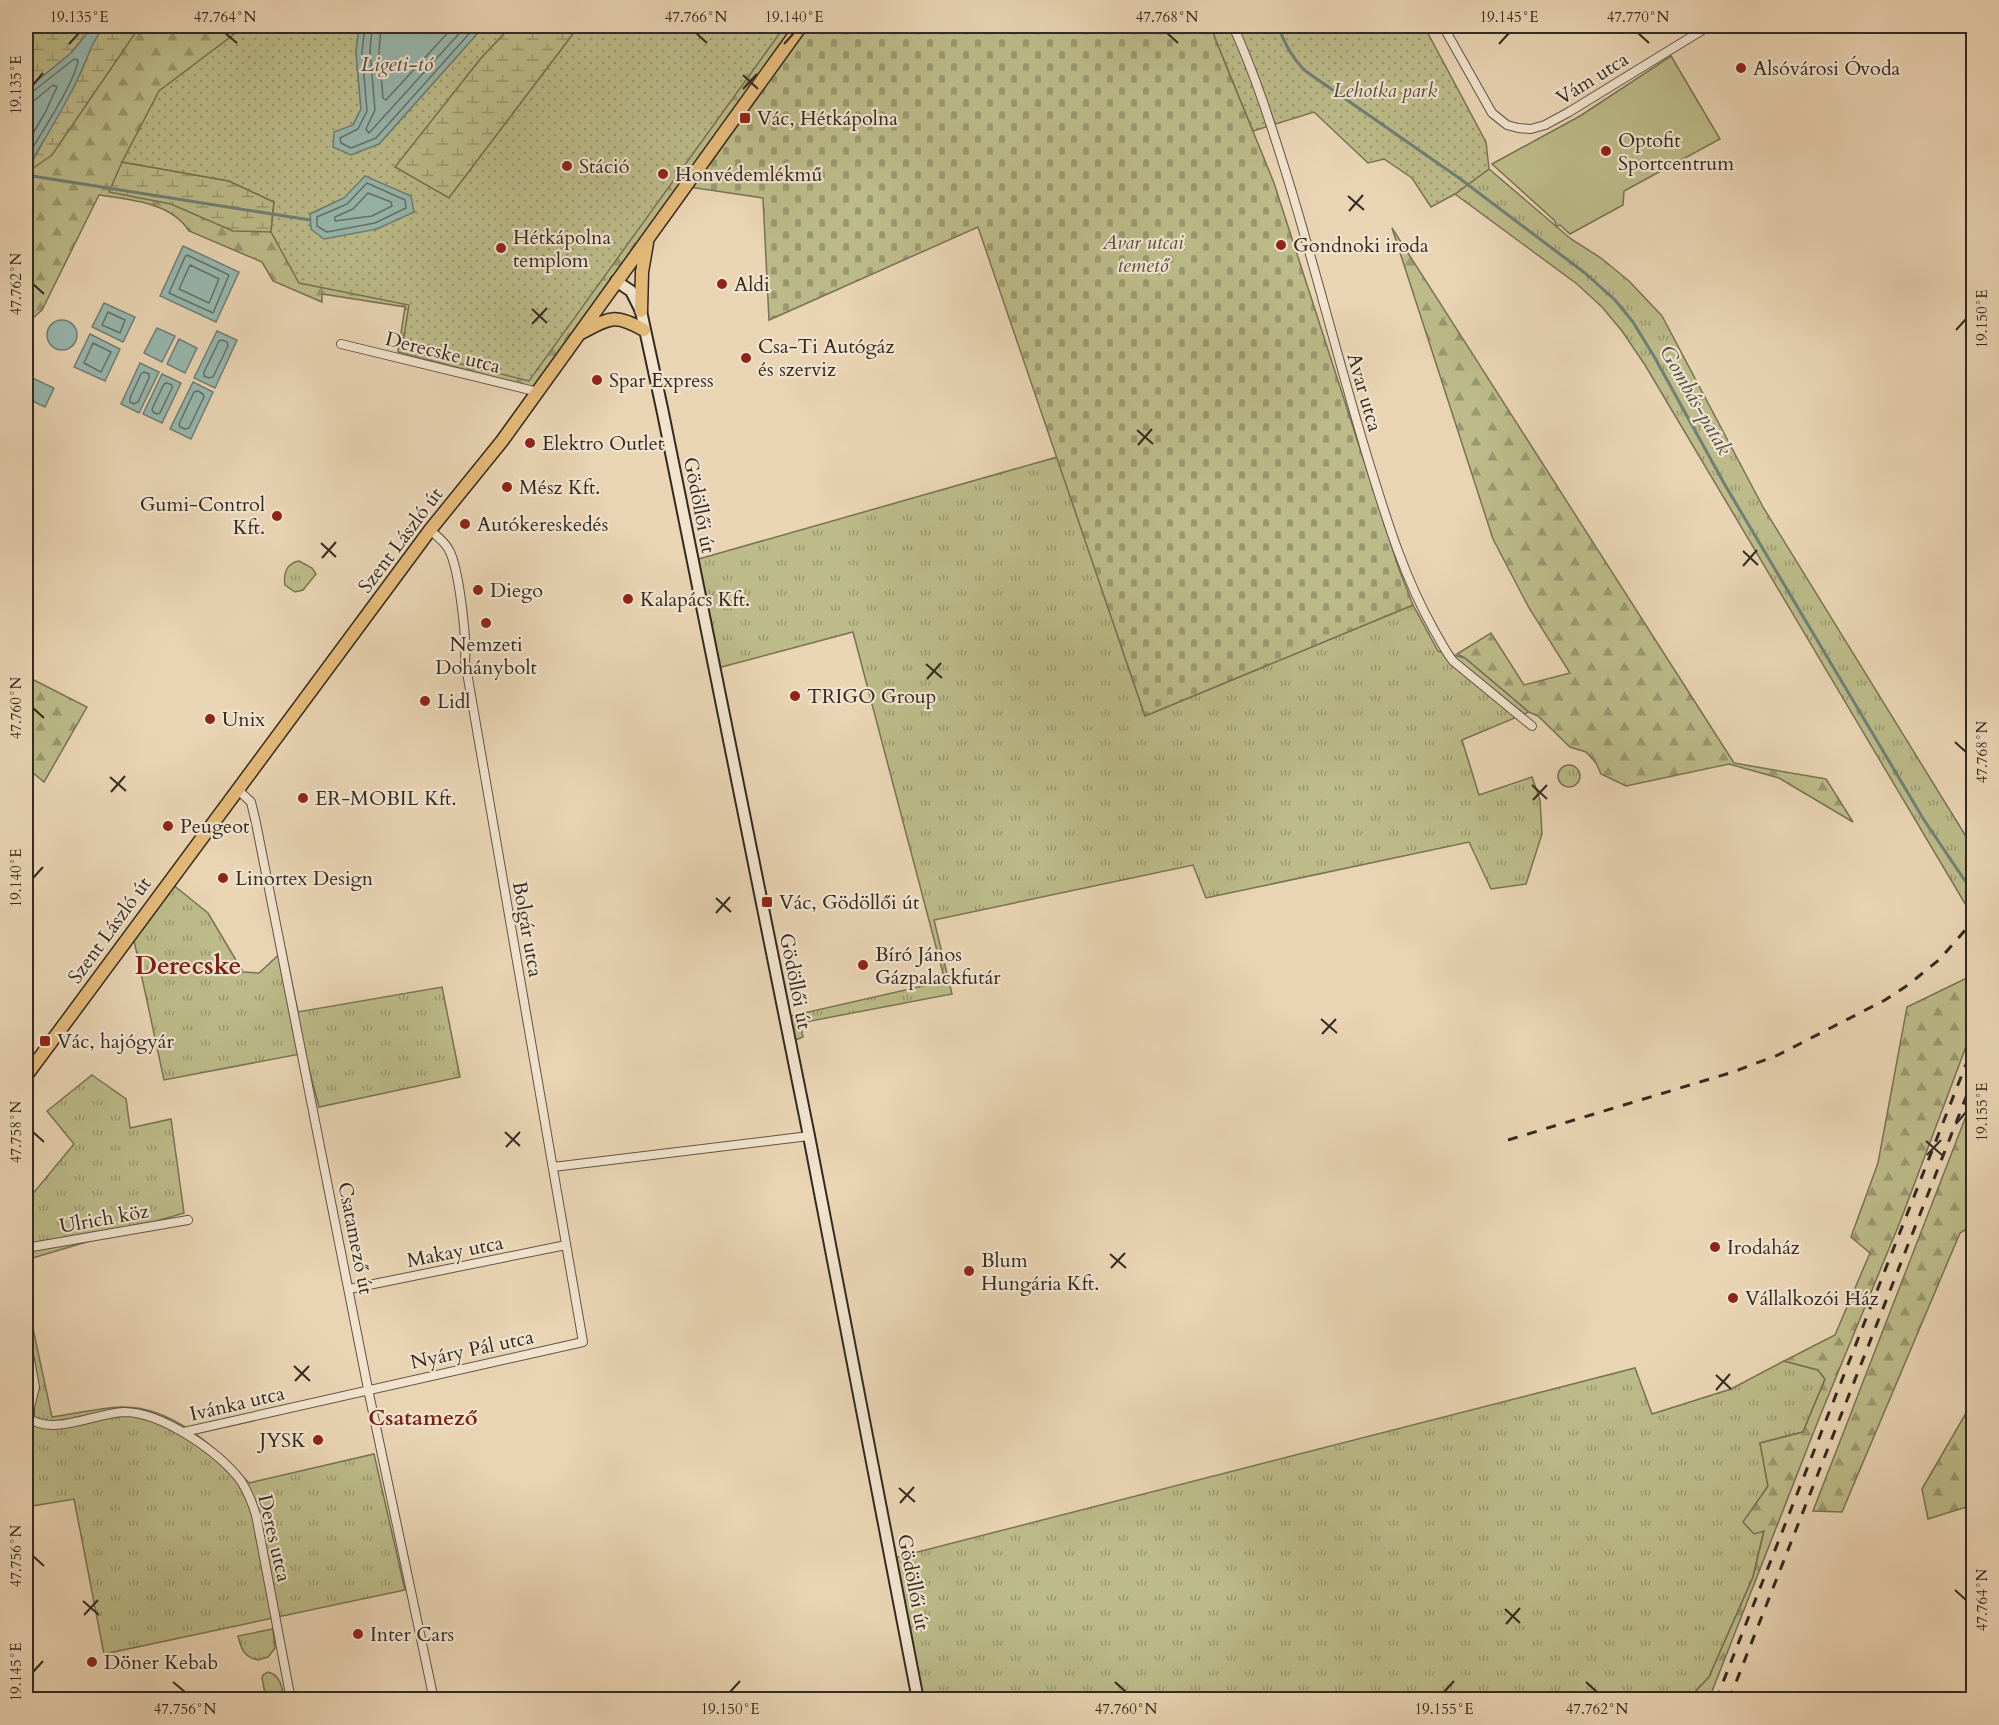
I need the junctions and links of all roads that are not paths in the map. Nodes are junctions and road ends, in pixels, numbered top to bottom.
1 (801, 26) edge
2 (1233, 26) edge
3 (1443, 26) edge
4 (1709, 26) edge
5 (649, 238) junction
6 (616, 281) junction
7 (641, 311) junction
8 (644, 330) junction
9 (580, 333) junction
10 (341, 344) dead end
11 (538, 392) junction
12 (430, 530) junction
13 (1532, 726) dead end
14 (237, 789) junction
15 (26, 1076) edge
16 (809, 1136) junction
17 (553, 1167) junction
18 (188, 1220) dead end
19 (566, 1245) junction
20 (26, 1248) edge
21 (349, 1289) junction
22 (26, 1338) edge
23 (583, 1342) joint
24 (368, 1389) junction
25 (28, 1419) edge
26 (184, 1432) junction
27 (291, 1700) edge
28 (434, 1700) edge
29 (918, 1700) edge

1 - 5 main road, Szent László út
2 - 13 street, Avar utca
3 - 4 street, Vám utca
5 - 6 main road, Szent László út
5 - 7 main road
6 - 7 main road, Gödöllői út
6 - 9 main road, Szent László út
7 - 8 main road, Gödöllői út
8 - 9 main road
8 - 16 main road, Gödöllői út
9 - 11 main road, Szent László út
10 - 11 street, Derecske utca
11 - 12 main road, Szent László út
12 - 14 main road, Szent László út
12 - 17 street, Bolgár utca
14 - 15 main road, Szent László út
14 - 21 street, Csatamező út
16 - 17 street
16 - 29 main road, Gödöllői út
17 - 19 street, Bolgár utca
18 - 20 street, Ulrich köz
19 - 21 street, Makay utca
19 - 23 street, Bolgár utca
21 - 24 street, Csatamező út
22 - 25 street
23 - 24 street, Nyáry Pál utca
24 - 26 street, Ivánka utca
24 - 28 street, Csatamező út
25 - 26 street, Deres utca
26 - 27 street, Deres utca

